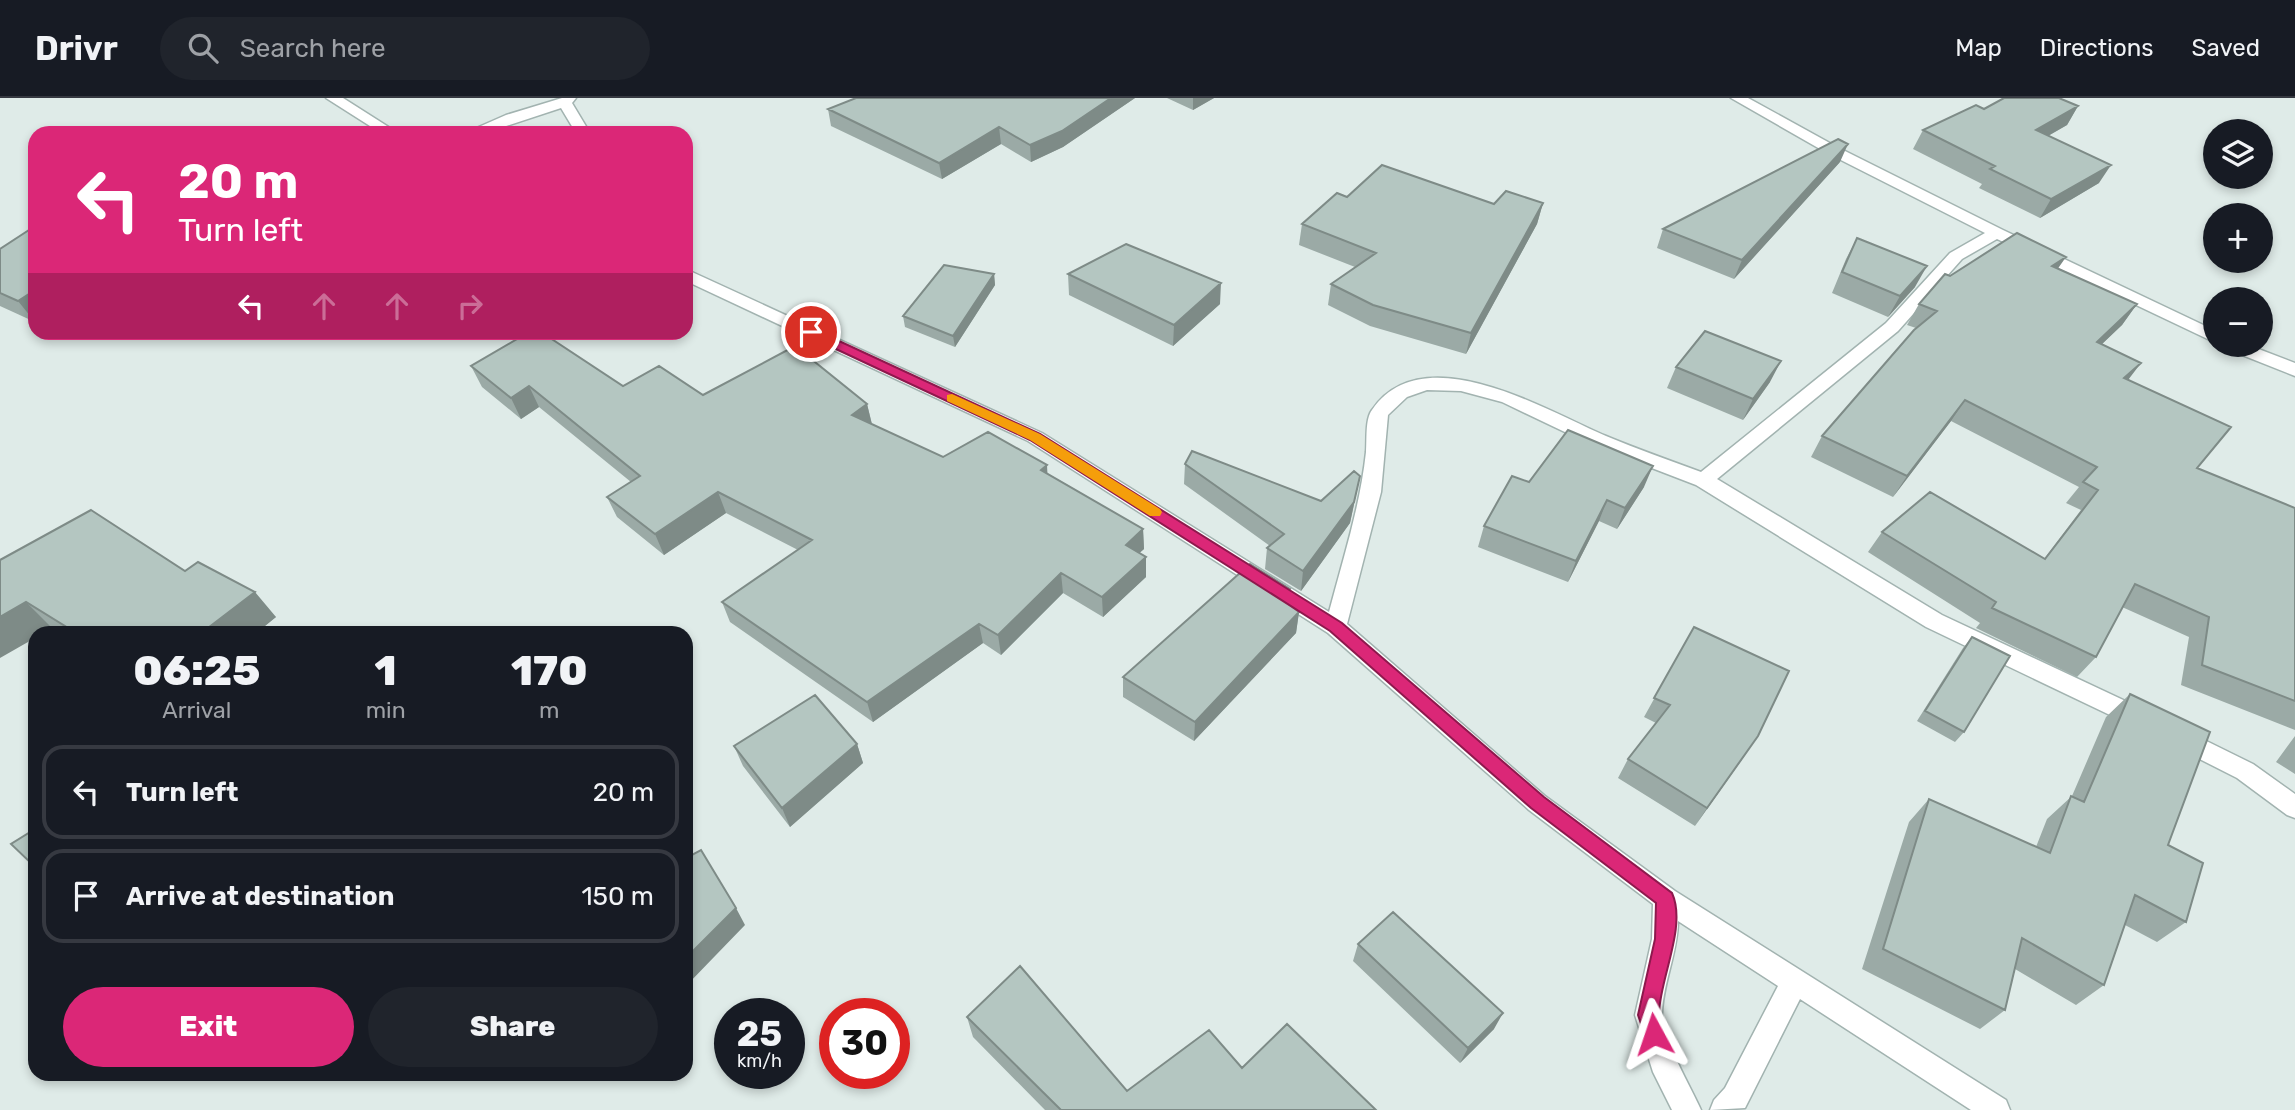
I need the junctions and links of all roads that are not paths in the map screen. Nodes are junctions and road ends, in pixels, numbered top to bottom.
1 (333, 98) edge
2 (1738, 98) edge
3 (567, 101) edge
4 (379, 126) edge
5 (490, 126) edge
6 (580, 126) edge
7 (1997, 233) junction
8 (693, 278) edge
9 (2203, 332) edge
10 (2263, 357) edge
11 (2295, 370) edge
12 (1703, 480) junction
13 (1336, 627) junction
14 (2295, 808) edge
15 (1666, 899) junction
16 (1795, 982) junction
17 (1687, 1110) edge
18 (1724, 1110) edge
19 (1996, 1110) edge

1 - 4 street
2 - 7 street
3 - 5 street
3 - 6 street
7 - 9 street
7 - 12 street
8 - 13 street
10 - 11 street
12 - 13 street
12 - 14 street
13 - 15 street
15 - 16 street
15 - 17 street
16 - 18 street
16 - 19 street

